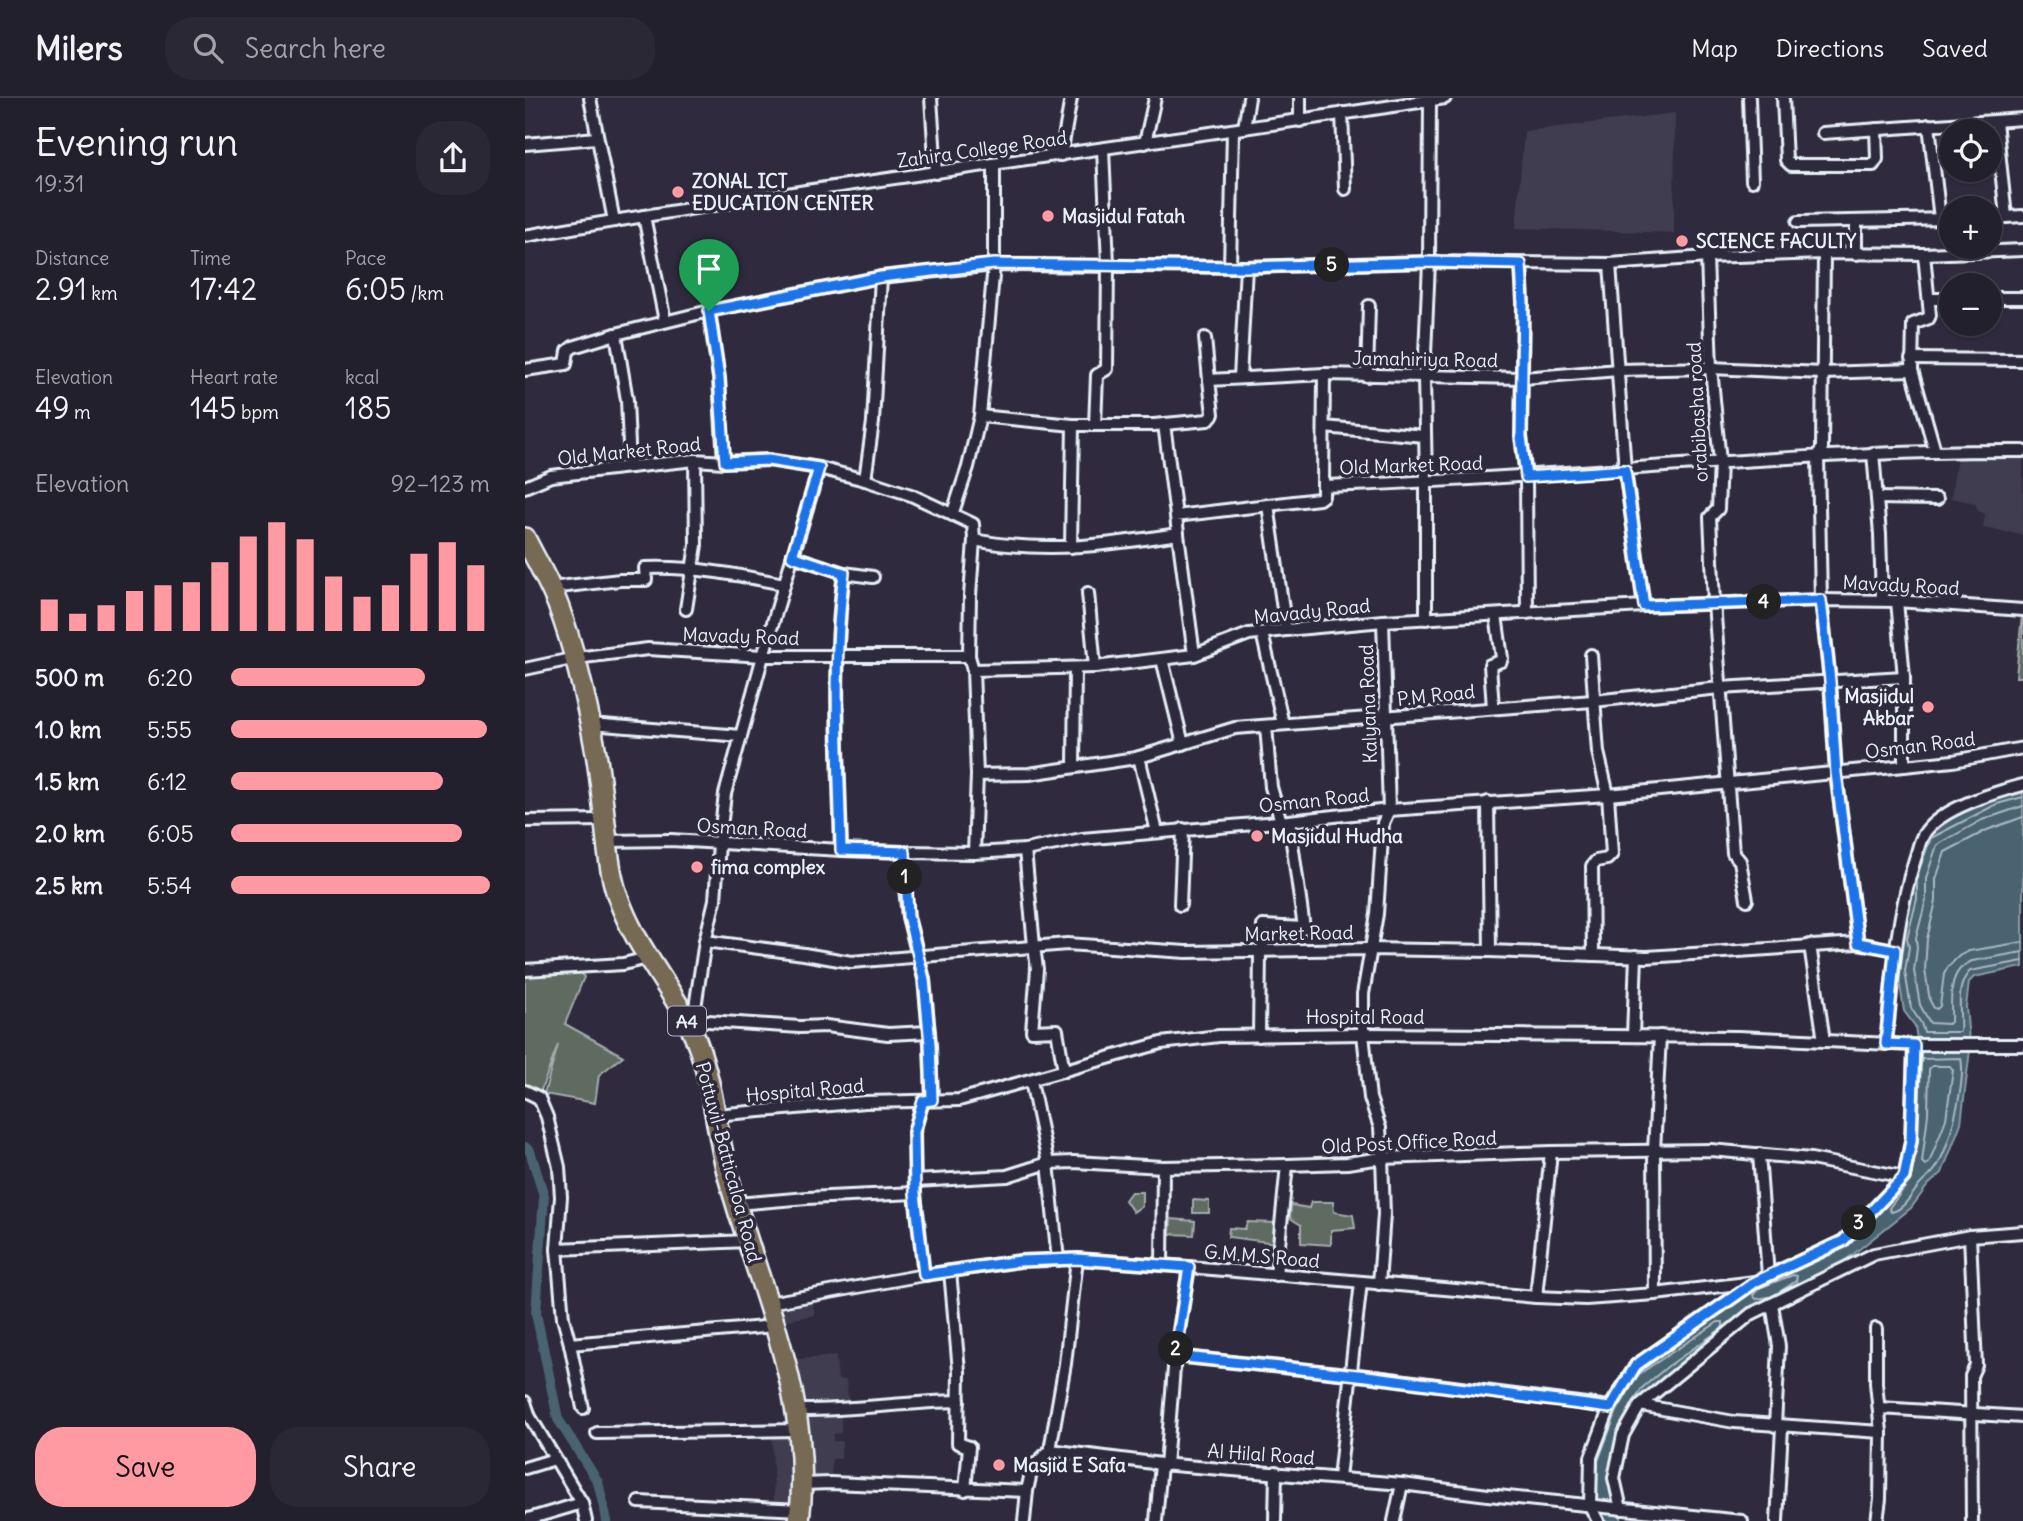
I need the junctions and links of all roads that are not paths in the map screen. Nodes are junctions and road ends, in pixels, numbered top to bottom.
1 (590, 98) edge
2 (931, 98) edge
3 (1071, 98) edge
4 (1155, 98) edge
5 (1249, 98) edge
6 (1300, 98) edge
7 (1445, 98) edge
8 (1749, 98) edge
9 (1783, 98) edge
10 (1430, 100) junction
11 (1342, 113) junction
12 (2023, 119) edge
13 (1300, 121) junction
14 (2002, 121) edge
15 (1939, 124) edge
16 (1929, 125) junction
17 (1238, 129) junction
18 (1876, 129) junction
19 (1823, 133) dead end
20 (597, 138) junction
21 (1145, 143) junction
22 (525, 144) edge
23 (1103, 149) junction
24 (1061, 155) junction
25 (994, 164) junction
26 (936, 173) junction
27 (2002, 179) edge
28 (1752, 181) dead end
29 (1345, 189) dead end
30 (1941, 196) edge
31 (644, 216) junction
32 (2023, 216) edge
33 (2002, 217) edge
34 (2006, 217) junction
35 (1939, 219) edge
36 (614, 221) junction
37 (1856, 221) junction
38 (1798, 222) dead end
39 (525, 236) edge
40 (2023, 250) edge
41 (1824, 253) junction
42 (1856, 254) junction
43 (1924, 254) junction
44 (1707, 257) junction
45 (1429, 262) junction
46 (994, 264) junction
47 (1108, 264) junction
48 (1521, 264) junction
49 (1610, 264) junction
50 (1230, 267) junction
51 (1246, 267) junction
52 (881, 277) junction
53 (2002, 298) edge
54 (2023, 298) edge
55 (1930, 299) junction
56 (1939, 299) edge
57 (1369, 306) dead end
58 (2023, 307) edge
59 (709, 311) junction
60 (665, 321) junction
61 (616, 334) junction
62 (1205, 338) dead end
63 (2023, 360) edge
64 (1912, 364) junction
65 (1711, 368) junction
66 (525, 370) edge
67 (1618, 370) junction
68 (1823, 373) junction
69 (1324, 374) junction
70 (1367, 376) junction
71 (1240, 377) junction
72 (1425, 377) junction
73 (1523, 378) junction
74 (1209, 380) junction
75 (980, 416) junction
76 (1073, 425) junction
77 (1095, 425) junction
78 (1164, 425) junction
79 (1324, 426) junction
80 (1424, 436) junction
81 (1935, 451) junction
82 (2023, 451) edge
83 (1873, 453) junction
84 (1818, 457) junction
85 (695, 460) junction
86 (725, 462) junction
87 (1720, 462) junction
88 (630, 467) junction
89 (819, 468) junction
90 (1625, 470) junction
91 (1526, 477) junction
92 (865, 480) junction
93 (1426, 483) junction
94 (1323, 486) junction
95 (525, 488) edge
96 (1877, 498) junction
97 (1937, 499) dead end
98 (1268, 505) junction
99 (952, 514) junction
100 (1176, 516) junction
101 (1178, 534) junction
102 (525, 538) edge
103 (974, 540) junction
104 (1071, 547) junction
105 (792, 556) junction
106 (692, 569) junction
107 (844, 573) junction
108 (873, 577) dead end
109 (784, 584) junction
110 (550, 588) junction
111 (1088, 593) dead end
112 (1821, 600) junction
113 (1882, 600) junction
114 (1897, 601) junction
115 (1714, 603) junction
116 (1644, 606) junction
117 (685, 609) dead end
118 (2023, 610) edge
119 (1527, 613) junction
120 (1496, 615) junction
121 (1426, 619) junction
122 (1383, 621) junction
123 (1286, 630) junction
124 (1262, 633) junction
125 (1194, 655) junction
126 (1591, 655) dead end
127 (763, 656) junction
128 (838, 656) junction
129 (969, 656) junction
130 (576, 658) junction
131 (1162, 659) junction
132 (1095, 667) junction
133 (1075, 668) junction
134 (525, 669) edge
135 (973, 670) junction
136 (1904, 677) junction
137 (1830, 681) junction
138 (1720, 688) junction
139 (1593, 701) junction
140 (1493, 708) junction
141 (1387, 718) junction
142 (590, 724) junction
143 (1283, 724) junction
144 (1266, 726) junction
145 (741, 736) junction
146 (1183, 744) junction
147 (2023, 748) edge
148 (1139, 757) junction
149 (1904, 766) junction
150 (1074, 767) junction
151 (1836, 773) junction
152 (977, 775) junction
153 (1727, 784) junction
154 (2023, 785) edge
155 (1608, 795) junction
156 (1488, 802) junction
157 (1389, 810) junction
158 (604, 820) junction
159 (525, 821) edge
160 (1285, 821) junction
161 (1183, 830) junction
162 (1157, 832) junction
163 (607, 841) junction
164 (719, 844) junction
165 (841, 850) junction
166 (1025, 850) junction
167 (905, 852) junction
168 (974, 853) junction
169 (1748, 900) dead end
170 (1180, 905) dead end
171 (705, 942) junction
172 (1858, 943) junction
173 (1810, 945) junction
174 (1034, 946) junction
175 (1370, 949) junction
176 (1895, 950) junction
177 (1261, 951) junction
178 (1490, 951) junction
179 (1593, 955) junction
180 (919, 956) junction
181 (1636, 956) junction
182 (648, 958) junction
183 (525, 970) edge
184 (692, 1025) junction
185 (929, 1032) junction
186 (1363, 1034) junction
187 (1259, 1035) junction
188 (1633, 1036) junction
189 (1660, 1036) junction
190 (1824, 1041) junction
191 (1886, 1044) junction
192 (1914, 1045) junction
193 (2023, 1045) edge
194 (1064, 1071) junction
195 (1031, 1081) junction
196 (525, 1091) edge
197 (927, 1100) junction
198 (715, 1115) junction
199 (1654, 1151) junction
200 (1551, 1152) junction
201 (1759, 1154) junction
202 (1382, 1158) junction
203 (1048, 1163) junction
204 (1287, 1166) junction
205 (1163, 1167) junction
206 (1904, 1177) junction
207 (915, 1187) junction
208 (736, 1204) junction
209 (2023, 1232) edge
210 (1970, 1236) junction
211 (748, 1241) junction
212 (557, 1250) junction
213 (1077, 1259) junction
214 (1058, 1260) junction
215 (1162, 1265) junction
216 (1189, 1267) junction
217 (950, 1271) junction
218 (924, 1275) junction
219 (1276, 1275) junction
220 (1768, 1276) junction
221 (1361, 1282) junction
222 (1755, 1282) junction
223 (1379, 1284) junction
224 (1655, 1294) junction
225 (1536, 1297) junction
226 (769, 1303) junction
227 (1772, 1304) junction
228 (775, 1326) junction
229 (1876, 1329) dead end
230 (570, 1344) junction
231 (1175, 1356) junction
232 (1350, 1374) junction
233 (959, 1401) junction
234 (525, 1402) edge
235 (1640, 1405) junction
236 (583, 1408) dead end
237 (1610, 1408) junction
238 (1880, 1408) junction
239 (796, 1410) junction
240 (1971, 1414) junction
241 (527, 1418) edge
242 (2023, 1418) edge
243 (1778, 1426) junction
244 (799, 1430) junction
245 (1881, 1432) junction
246 (597, 1433) dead end
247 (1050, 1450) junction
248 (555, 1459) junction
249 (1163, 1465) junction
250 (525, 1468) edge
251 (1276, 1472) junction
252 (1339, 1478) junction
253 (802, 1484) junction
254 (1402, 1484) junction
255 (965, 1490) junction
256 (1027, 1492) junction
257 (639, 1502) dead end
258 (582, 1503) junction
259 (1590, 1506) junction
260 (1620, 1508) junction
261 (800, 1515) edge
262 (525, 1520) edge
263 (586, 1521) edge
264 (1024, 1521) edge
265 (1156, 1521) edge
266 (1275, 1521) edge
267 (1394, 1521) edge
268 (1598, 1521) edge
269 (1622, 1521) edge
270 (1742, 1521) edge
271 (1777, 1521) edge
272 (1877, 1521) edge
273 (1972, 1521) edge

1 - 20 street
2 - 26 street
3 - 24 street
4 - 21 street
5 - 17 street
6 - 13 street
7 - 10 street, Zahira College Road
8 - 28 street
9 - 18 street
10 - 11 street, Zahira College Road
10 - 45 street
11 - 13 street, Zahira College Road
11 - 29 street
12 - 14 street
13 - 17 street, Zahira College Road
15 - 16 street
16 - 18 street
16 - 30 street
17 - 21 street, Zahira College Road
17 - 50 street
18 - 19 street
20 - 22 street
20 - 36 street
21 - 23 street, Zahira College Road
23 - 24 street, Zahira College Road
23 - 47 street
24 - 25 street, Zahira College Road
25 - 26 street, Zahira College Road
25 - 46 street
26 - 31 street, Zahira College Road
27 - 34 street
31 - 36 street, Zahira College Road
31 - 60 street
32 - 34 street
33 - 34 street
35 - 37 street
36 - 39 street, Zahira College Road
37 - 38 street
37 - 42 street
40 - 43 street
41 - 42 street
41 - 44 street
41 - 68 street
42 - 43 street
43 - 55 street
44 - 49 street
44 - 65 street, orabibasha road
45 - 48 street
45 - 51 street
45 - 72 street
46 - 47 street
46 - 52 street
46 - 75 street
47 - 50 street
47 - 77 street
48 - 49 street
48 - 73 street
49 - 67 street
50 - 51 street
51 - 71 street
52 - 59 street
52 - 92 street
53 - 54 street
54 - 58 street
55 - 56 street
55 - 64 street
57 - 70 street
59 - 60 street
59 - 86 street
60 - 61 street
61 - 66 street
61 - 88 street
62 - 74 street
63 - 64 street, Jamahiriya Road
64 - 68 street, Jamahiriya Road
64 - 81 street
65 - 67 street, Jamahiriya Road
65 - 68 street, Jamahiriya Road
65 - 87 street, orabibasha road
67 - 73 street, Jamahiriya Road
67 - 90 street
68 - 84 street
69 - 70 street, Jamahiriya Road
69 - 71 street, Jamahiriya Road
69 - 79 street
70 - 72 street, Jamahiriya Road
71 - 74 street, Jamahiriya Road
72 - 73 street, Jamahiriya Road
72 - 80 street
73 - 91 street
74 - 78 street
75 - 76 street
75 - 99 street
76 - 77 street
76 - 104 street
77 - 78 street
78 - 100 street
79 - 80 street
79 - 94 street
80 - 93 street
81 - 82 street, Old Market Road
81 - 83 street, Old Market Road
83 - 84 street, Old Market Road
83 - 96 street
84 - 87 street, Old Market Road
84 - 112 street
85 - 86 street, Old Market Road
85 - 88 street, Old Market Road
85 - 106 street
86 - 89 street, Old Market Road
87 - 90 street, Old Market Road
87 - 115 street, orabibasha road
88 - 95 street, Old Market Road
89 - 92 street, Old Market Road
89 - 105 street
90 - 91 street, Old Market Road
90 - 116 street
91 - 93 street, Old Market Road
91 - 119 street
92 - 99 street, Old Market Road
93 - 94 street, Old Market Road
93 - 121 street
94 - 98 street, Old Market Road
96 - 97 street
96 - 113 street
98 - 100 street, Old Market Road
98 - 123 street
99 - 103 street, Old Market Road
100 - 101 street
101 - 104 street
101 - 125 street
102 - 110 highway, Pottuvil-Batticaloa Road / A4
103 - 104 street
103 - 129 street
105 - 107 street
105 - 109 street
106 - 109 street
106 - 110 street
106 - 117 street
107 - 108 street
107 - 128 street
109 - 127 street
110 - 130 highway, Pottuvil-Batticaloa Road / A4
111 - 132 street
112 - 113 street, Mavady Road
112 - 115 street, Mavady Road
112 - 137 street
113 - 114 street, Mavady Road
114 - 118 street, Mavady Road
114 - 136 street
115 - 116 street, Mavady Road
115 - 138 street, orabibasha road
116 - 119 street, Mavady Road
119 - 120 street, Mavady Road
120 - 121 street, Mavady Road
120 - 140 street
121 - 122 street, Mavady Road
122 - 123 street, Mavady Road
122 - 141 street, Kalyana Road
123 - 124 street, Mavady Road
124 - 125 street, Mavady Road
124 - 143 street
125 - 131 street, Mavady Road
126 - 139 street
127 - 128 street, Mavady Road
127 - 130 street, Mavady Road
127 - 145 street
128 - 129 street, Mavady Road
128 - 165 street
129 - 135 street
130 - 134 street, Mavady Road
130 - 142 highway, Pottuvil-Batticaloa Road / A4
131 - 132 street, Mavady Road
131 - 146 street
132 - 133 street, Mavady Road
133 - 135 street, Mavady Road
133 - 150 street
135 - 152 street
136 - 137 street, P.M Road
136 - 149 street
137 - 138 street, P.M Road
137 - 151 street
138 - 139 street, P.M Road
138 - 153 street, orabibasha road
139 - 140 street, P.M Road
139 - 155 street
140 - 141 street, P.M Road
141 - 143 street, P.M Road
141 - 157 street, Kalyana Road
142 - 145 street
142 - 158 highway, Pottuvil-Batticaloa Road / A4
143 - 144 street, P.M Road
144 - 146 street, P.M Road
144 - 160 street
145 - 164 street
146 - 148 street, P.M Road
147 - 149 street, Osman Road
148 - 150 street, P.M Road
148 - 162 street
149 - 151 street, Osman Road
150 - 152 street, P.M Road
151 - 153 street, Osman Road
151 - 172 street
152 - 168 street
153 - 155 street, Osman Road
153 - 169 street, orabibasha road
154 - 176 street
155 - 156 street, Osman Road
155 - 179 street
156 - 157 street, Osman Road
156 - 178 street
157 - 160 street, Osman Road
157 - 175 street, Kalyana Road
158 - 159 street
158 - 163 highway, Pottuvil-Batticaloa Road / A4
160 - 161 street, Osman Road
160 - 177 street
161 - 162 street, Osman Road
161 - 170 street
162 - 166 street, Osman Road
163 - 164 street, Osman Road
163 - 182 highway, Pottuvil-Batticaloa Road / A4
164 - 165 street, Osman Road
164 - 171 street
165 - 167 street, Osman Road
166 - 168 street, Osman Road
166 - 174 street
167 - 168 street, Osman Road
167 - 180 street
171 - 180 street, Market Road
171 - 184 street
172 - 173 street, Market Road
172 - 176 street, Market Road
173 - 181 street, Market Road
173 - 190 street
174 - 177 street, Market Road
174 - 180 street, Market Road
174 - 194 street
175 - 177 street, Market Road
175 - 178 street, Market Road
175 - 186 street, Kalyana Road
176 - 191 street
177 - 187 street
178 - 179 street, Market Road
179 - 181 street, Market Road
180 - 185 street
181 - 188 street
182 - 183 street
182 - 184 highway, Pottuvil-Batticaloa Road / A4
184 - 185 street
184 - 198 highway, Pottuvil-Batticaloa Road / A4
185 - 197 street
186 - 187 street, Hospital Road
186 - 188 street, Hospital Road
186 - 202 street, Kalyana Road
187 - 194 street, Hospital Road
188 - 189 street, Hospital Road
189 - 190 street, Hospital Road
189 - 199 street
190 - 191 street, Hospital Road
191 - 192 street, Hospital Road
192 - 193 street, Hospital Road
192 - 206 street
194 - 195 street, Hospital Road
195 - 197 street, Hospital Road
195 - 203 street
196 - 212 street
197 - 198 street, Hospital Road
197 - 207 street
198 - 208 highway, Pottuvil-Batticaloa Road / A4
199 - 200 street, Old Post Office Road
199 - 201 street, Old Post Office Road
199 - 224 street
200 - 202 street, Old Post Office Road
200 - 225 street
201 - 206 street, Old Post Office Road
201 - 220 street
202 - 204 street, Old Post Office Road
202 - 223 street, Kalyana Road
203 - 205 street, Old Post Office Road
203 - 207 street, Old Post Office Road
203 - 214 street
204 - 205 street, Old Post Office Road
204 - 219 street
205 - 215 street
206 - 220 street
207 - 208 street, Old Post Office Road
207 - 218 street
208 - 211 highway, Pottuvil-Batticaloa Road / A4
209 - 210 street
210 - 227 street
210 - 240 street
211 - 212 street
211 - 226 highway, Pottuvil-Batticaloa Road / A4
212 - 230 street
213 - 214 street, G.M.M.S Road
213 - 215 street, G.M.M.S Road
213 - 247 street
214 - 217 street, G.M.M.S Road
215 - 216 street, G.M.M.S Road
216 - 219 street, G.M.M.S Road
216 - 231 street
217 - 218 street, G.M.M.S Road
217 - 233 street
218 - 226 street, G.M.M.S Road
219 - 221 street, G.M.M.S Road
220 - 222 street
221 - 223 street, G.M.M.S Road
221 - 232 street
222 - 224 street, G.M.M.S Road
222 - 237 street
223 - 225 street, G.M.M.S Road
224 - 225 street, G.M.M.S Road
226 - 228 highway, Pottuvil-Batticaloa Road / A4
227 - 235 street
227 - 243 street
228 - 230 street
228 - 239 highway, Pottuvil-Batticaloa Road / A4
229 - 238 street
230 - 236 street
231 - 232 street
231 - 249 street
232 - 237 street
232 - 252 street
233 - 239 street
233 - 255 street
234 - 241 street
235 - 243 street
235 - 260 street
237 - 259 street
238 - 240 street
238 - 245 street
239 - 244 highway, Pottuvil-Batticaloa Road / A4
240 - 242 street
240 - 273 street
241 - 248 street
243 - 245 street
243 - 271 street
244 - 246 street
244 - 253 highway, Pottuvil-Batticaloa Road / A4
245 - 272 street
247 - 249 street, Al Hilal Road
247 - 256 street
248 - 250 street
248 - 258 street
249 - 251 street, Al Hilal Road
249 - 265 street
251 - 252 street, Al Hilal Road
251 - 266 street
252 - 254 street, Al Hilal Road
253 - 255 street
253 - 261 highway, Pottuvil-Batticaloa Road / A4
254 - 259 street, Al Hilal Road
254 - 267 street
255 - 256 street
256 - 264 street
257 - 261 street
258 - 262 street
258 - 263 street
259 - 260 street, Al Hilal Road
259 - 268 street
260 - 269 street
260 - 270 street, Al Hilal Road

